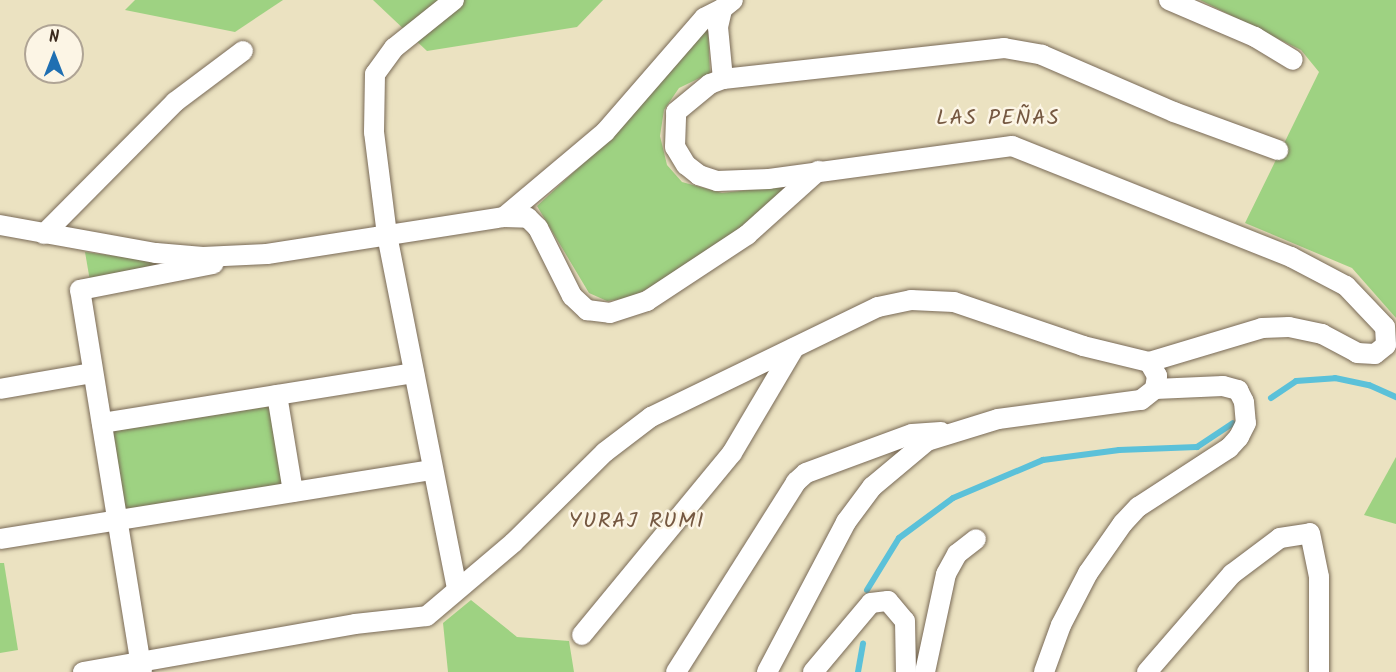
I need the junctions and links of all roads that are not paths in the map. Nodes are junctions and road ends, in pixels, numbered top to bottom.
1 (454, 0) edge
2 (1169, 0) edge
3 (727, 4) edge
4 (243, 51) dead end
5 (1293, 60) dead end
6 (723, 79) junction
7 (1278, 150) dead end
8 (818, 171) junction
9 (504, 217) junction
10 (0, 225) edge
11 (44, 234) junction
12 (387, 235) junction
13 (267, 254) junction
14 (794, 348) junction
15 (1149, 362) junction
16 (92, 373) junction
17 (414, 373) junction
18 (0, 389) edge
19 (1155, 390) junction
20 (277, 395) junction
21 (102, 423) junction
22 (956, 430) junction
23 (432, 470) junction
24 (293, 492) junction
25 (118, 520) junction
26 (0, 539) edge
27 (976, 539) dead end
28 (457, 587) junction
29 (582, 634) dead end
30 (141, 667) edge
31 (83, 672) edge
32 (676, 672) edge
33 (767, 672) edge
34 (813, 672) edge
35 (906, 672) edge
36 (925, 672) edge
37 (1044, 672) edge
38 (1146, 672) edge
39 (1319, 672) edge

1 - 12 street
2 - 5 street
3 - 6 street
3 - 9 street
4 - 11 street
6 - 7 street
6 - 8 street
8 - 9 street
8 - 15 street
9 - 12 street
10 - 11 street
11 - 13 street
12 - 13 street
12 - 17 street
13 - 16 street
14 - 15 street
14 - 28 street
14 - 29 street
15 - 19 street
16 - 18 street
16 - 21 street
17 - 20 street
17 - 23 street
19 - 22 street
19 - 37 street
20 - 21 street
20 - 24 street
21 - 25 street
22 - 32 street
22 - 33 street
23 - 24 street
23 - 28 street
24 - 25 street
25 - 26 street
25 - 30 street
27 - 36 street
28 - 30 street
30 - 31 street
34 - 35 street
38 - 39 street

